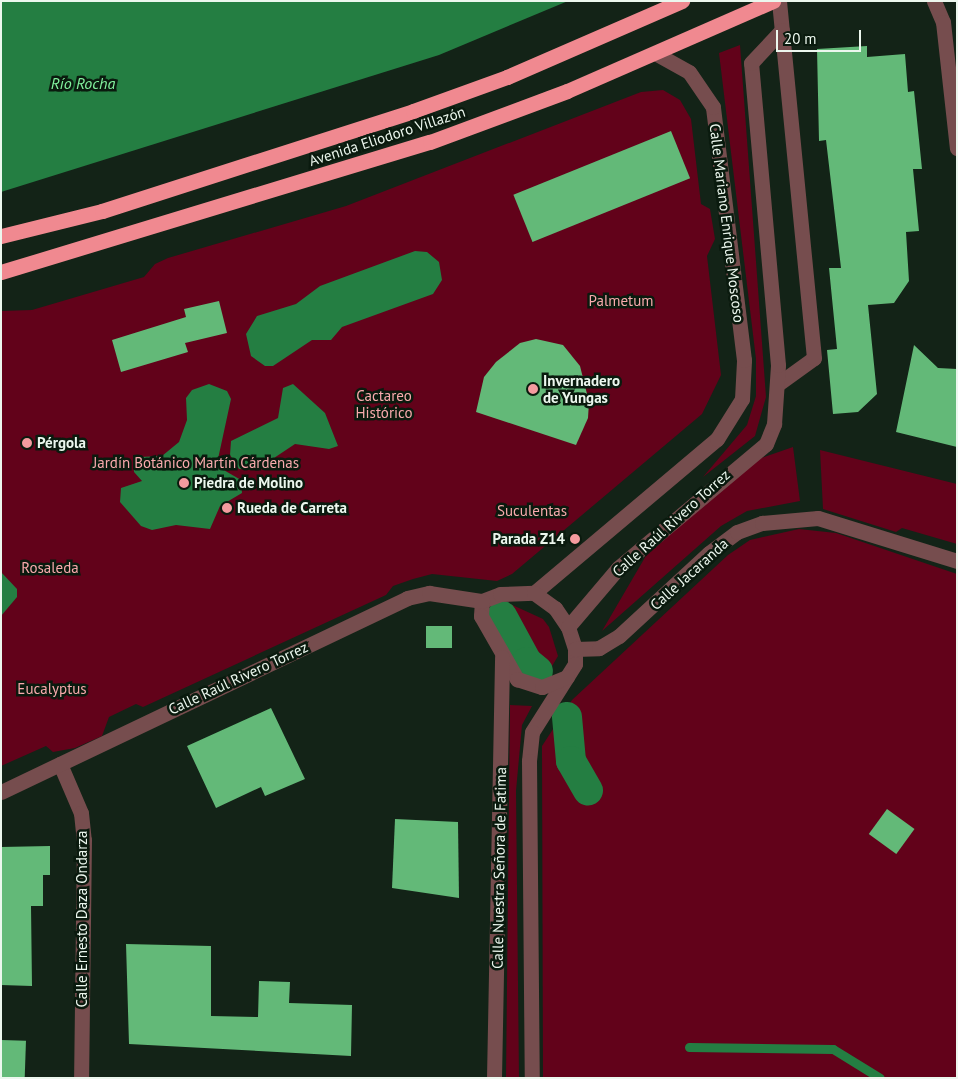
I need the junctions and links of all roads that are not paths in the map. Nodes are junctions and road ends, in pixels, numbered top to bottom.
1 (682, 1) edge
2 (773, 1) edge
3 (779, 1) edge
4 (934, 1) edge
5 (782, 30) junction
6 (657, 54) junction
7 (957, 148) edge
8 (1, 236) edge
9 (1, 272) edge
10 (778, 384) junction
11 (957, 561) edge
12 (534, 593) junction
13 (482, 601) junction
14 (568, 626) junction
15 (575, 650) junction
16 (502, 658) junction
17 (567, 677) junction
18 (60, 764) junction
19 (1, 792) edge
20 (81, 1078) edge
21 (494, 1078) edge
22 (532, 1078) edge

1 - 8 highway, Avenida Eliodoro Villazón
2 - 6 highway, Avenida Eliodoro Villazón
3 - 5 street
4 - 7 street
5 - 10 street
5 - 10 street
6 - 9 highway, Avenida Eliodoro Villazón
6 - 12 street, Calle Mariano Enrique Moscoso
10 - 14 street, Calle Raúl Rivero Torrez
11 - 15 street, Calle Jacaranda
12 - 13 street
12 - 14 street
13 - 16 street
13 - 18 street, Calle Raúl Rivero Torrez
14 - 15 street
15 - 17 street
16 - 17 street
16 - 21 street, Calle Nuestra Señora de Fatima
17 - 22 street, Calle Nuestra Señora de Fatima
18 - 19 street, Calle Raúl Rivero Torrez
18 - 20 street, Calle Ernesto Daza Ondarza

